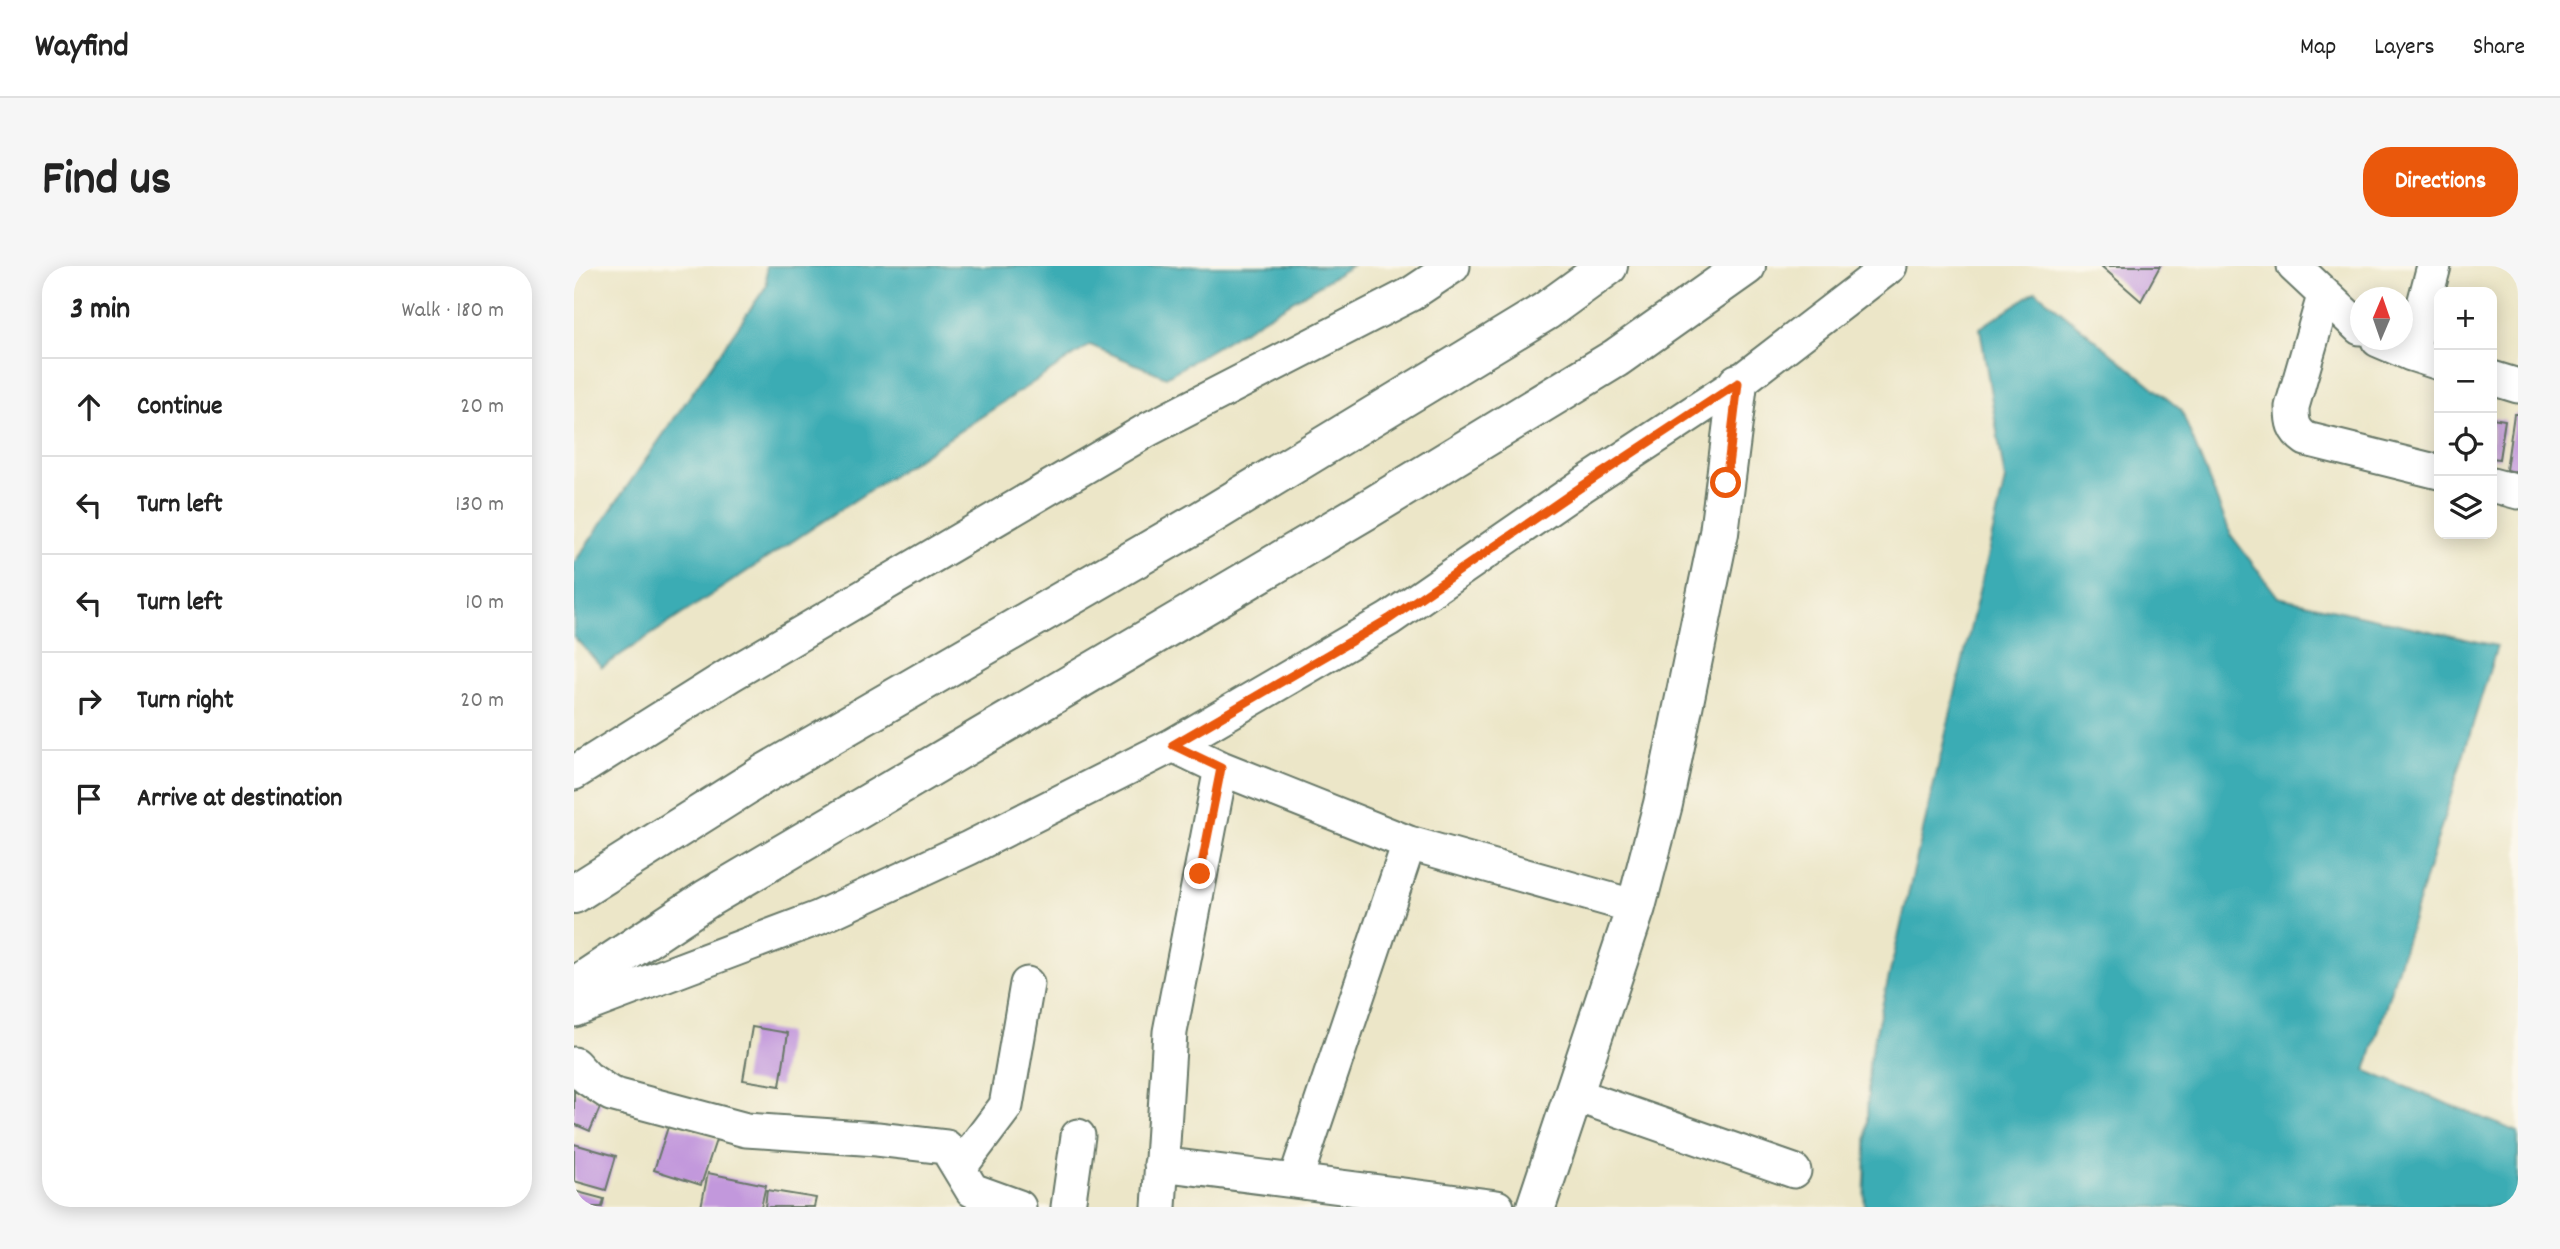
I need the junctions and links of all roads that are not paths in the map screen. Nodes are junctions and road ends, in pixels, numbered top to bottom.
1 (1452, 266) edge
2 (1608, 266) edge
3 (1746, 266) edge
4 (2294, 266) edge
5 (2434, 266) edge
6 (1884, 272) edge
7 (2324, 296) junction
8 (2350, 318) edge
9 (2404, 350) edge
10 (2425, 358) edge
11 (2497, 380) edge
12 (1738, 383) junction
13 (2518, 386) edge
14 (2434, 471) edge
15 (2497, 486) edge
16 (2518, 492) edge
17 (1173, 745) junction
18 (1221, 768) junction
19 (574, 773) edge
20 (1409, 843) junction
21 (574, 894) edge
22 (1636, 907) junction
23 (1027, 984) dead end
24 (574, 986) edge
25 (574, 1010) edge
26 (574, 1064) edge
27 (1573, 1094) junction
28 (1078, 1136) dead end
29 (1161, 1164) junction
30 (960, 1167) junction
31 (1794, 1171) dead end
32 (1295, 1181) junction
33 (1019, 1207) edge
34 (1068, 1207) edge
35 (1159, 1207) edge
36 (1497, 1207) edge
37 (1536, 1207) edge

1 - 19 street
2 - 21 main road
3 - 24 main road
4 - 7 street
5 - 10 street
6 - 12 street
7 - 8 street
7 - 14 street
9 - 10 street
11 - 13 street
12 - 17 street
12 - 22 main road
15 - 16 street
17 - 18 street
17 - 25 street
18 - 20 street
18 - 29 street
20 - 22 street
20 - 32 street
22 - 27 main road
23 - 30 street
26 - 30 street
27 - 31 street
27 - 37 main road
28 - 34 street
29 - 32 street
29 - 35 street
30 - 33 street
32 - 36 street

